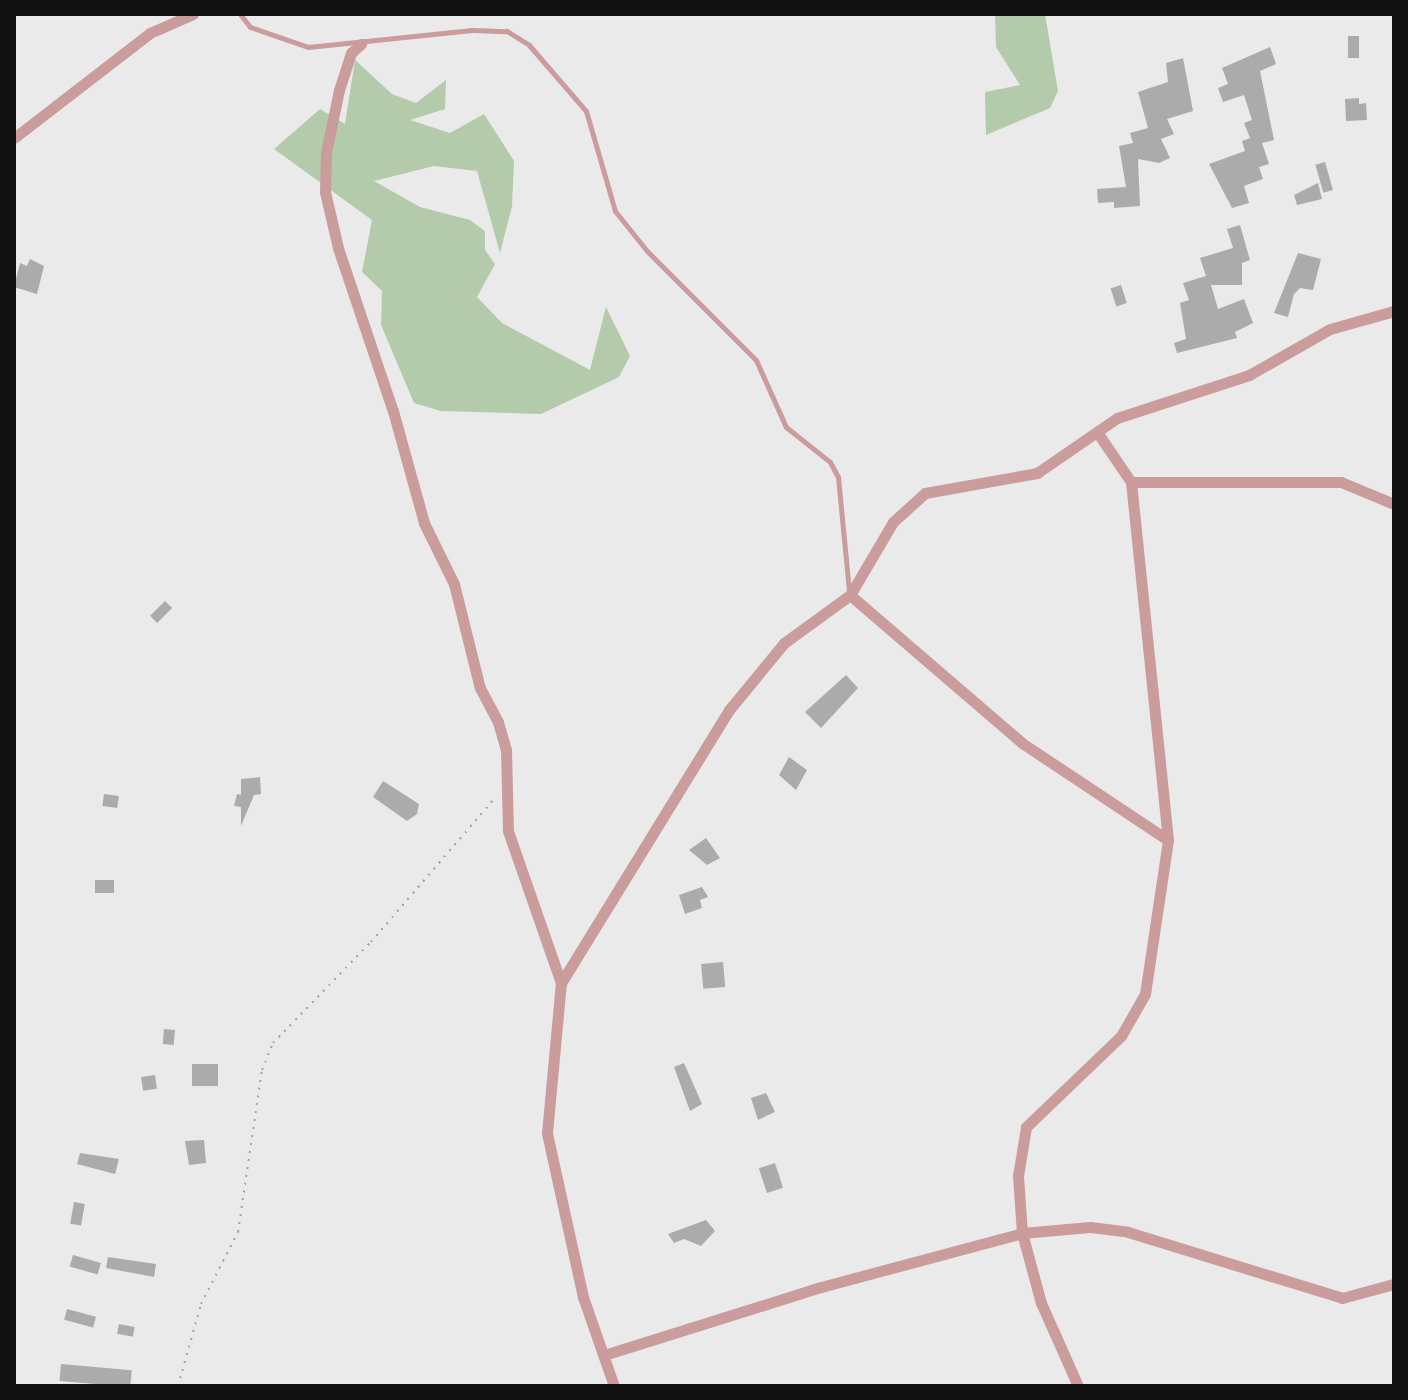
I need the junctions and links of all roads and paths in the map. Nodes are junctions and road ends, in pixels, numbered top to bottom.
1 (193, 14) edge
2 (240, 14) edge
3 (361, 44) junction
4 (14, 138) edge
5 (1394, 311) edge
6 (1097, 432) junction
7 (1131, 482) junction
8 (1394, 504) edge
9 (850, 595) junction
10 (507, 787) junction
11 (1168, 840) junction
12 (561, 983) junction
13 (1022, 1233) junction
14 (1394, 1284) edge
15 (604, 1355) junction
16 (178, 1386) edge
17 (614, 1386) edge
18 (1078, 1386) edge

1 - 4 street
2 - 3 lane
3 - 9 lane
3 - 10 street
5 - 6 street
6 - 7 street
6 - 9 street
7 - 8 street
7 - 11 street
9 - 11 street
9 - 12 street
10 - 12 street
10 - 16 path
11 - 13 street
12 - 15 street
13 - 14 street
13 - 15 street
13 - 18 street
15 - 17 street

